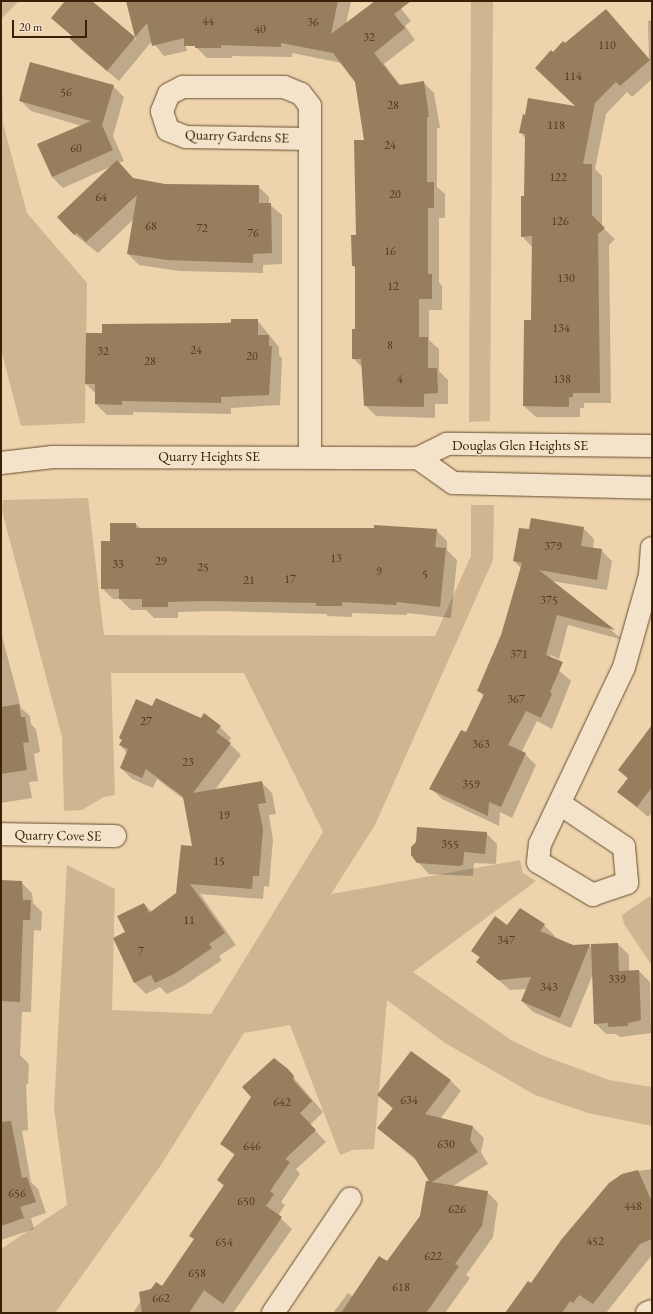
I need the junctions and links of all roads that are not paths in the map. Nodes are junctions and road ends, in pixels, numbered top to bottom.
1 (310, 139) junction
2 (652, 446) edge
3 (310, 456) junction
4 (418, 458) junction
5 (1, 463) edge
6 (652, 488) edge
7 (652, 548) edge
8 (560, 804) dead end
9 (1, 834) edge
10 (115, 836) dead end
11 (350, 1199) dead end
12 (652, 1311) edge
13 (272, 1313) edge
14 (647, 1313) edge

1 - 1 street, Quarry Gardens SE
1 - 3 street, Quarry Gardens SE
2 - 4 street, Douglas Glen Heights SE
3 - 4 street, Quarry Heights SE
3 - 5 street, Quarry Heights SE
4 - 6 street
7 - 8 street
9 - 10 street, Quarry Cove SE
11 - 13 street
12 - 14 street

